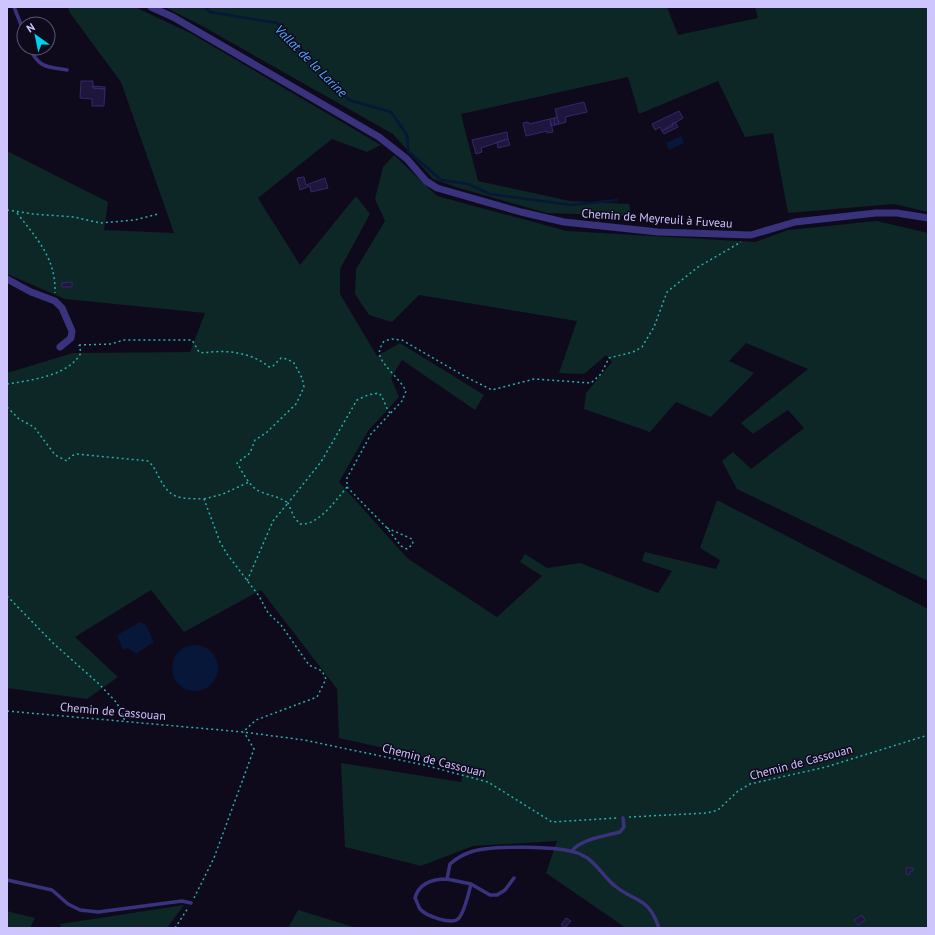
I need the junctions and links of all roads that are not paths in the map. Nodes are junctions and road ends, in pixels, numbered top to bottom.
1 (151, 7) edge
2 (35, 56) edge
3 (67, 70) dead end
4 (928, 218) edge
5 (7, 279) edge
6 (60, 346) dead end
7 (623, 818) road end
8 (572, 851) junction
9 (514, 878) dead end
10 (447, 879) junction
11 (7, 880) edge
12 (471, 884) junction
13 (191, 903) road end
14 (659, 928) edge

1 - 4 street, Chemin de Meyreuil à Fuveau
2 - 3 lane
5 - 6 street
7 - 8 lane
8 - 10 lane
8 - 14 lane
9 - 12 lane
10 - 12 lane
10 - 12 lane
11 - 13 lane

